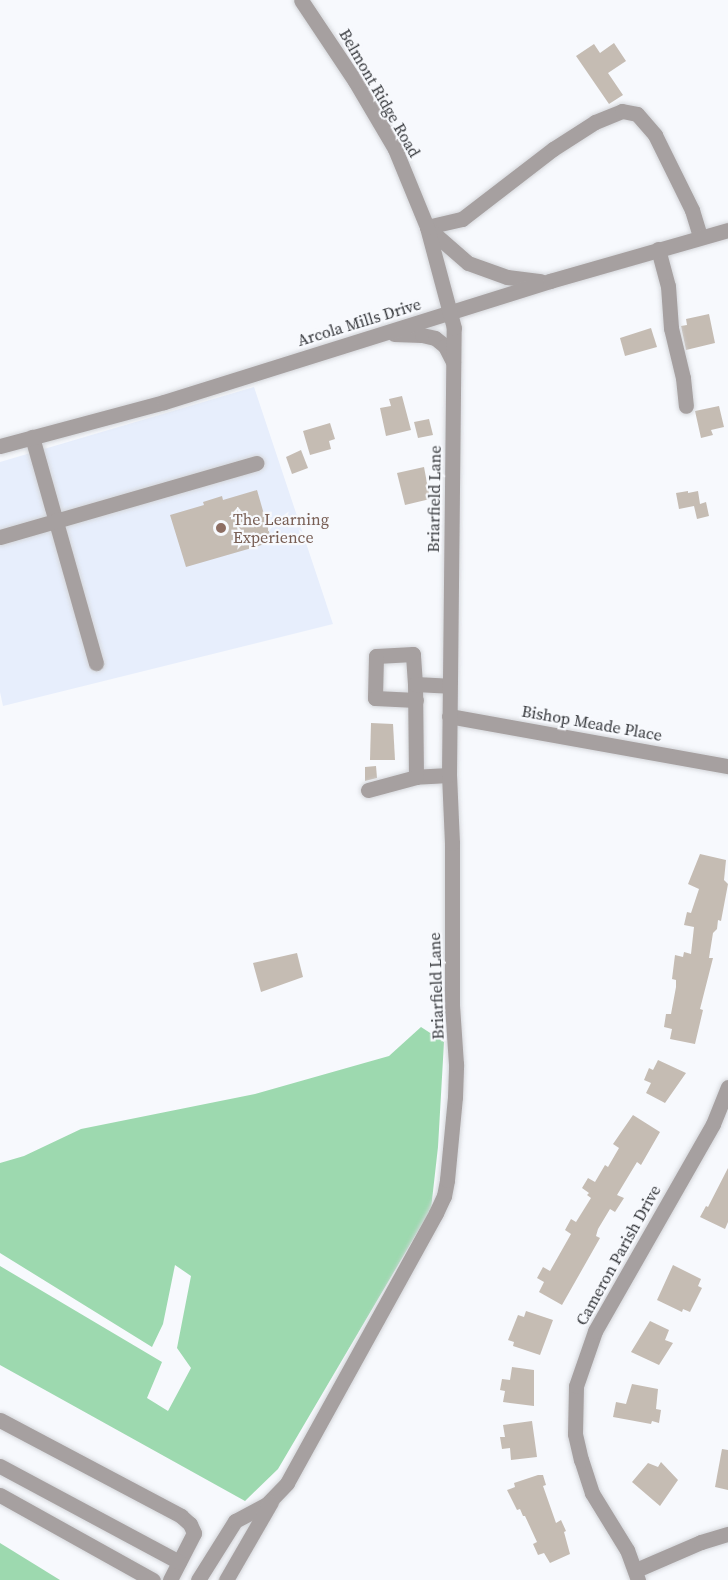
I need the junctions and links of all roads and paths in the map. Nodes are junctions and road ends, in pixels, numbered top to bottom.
1 (301, 0) edge
2 (427, 227) junction
3 (728, 230) edge
4 (700, 237) junction
5 (658, 249) junction
6 (550, 281) junction
7 (451, 312) junction
8 (382, 334) junction
9 (455, 366) junction
10 (686, 406) dead end
11 (32, 437) junction
12 (0, 446) edge
13 (257, 463) dead end
14 (56, 521) junction
15 (0, 537) edge
16 (96, 663) dead end
17 (415, 684) junction
18 (449, 686) junction
19 (416, 700) junction
20 (449, 716) junction
21 (728, 766) edge
22 (448, 775) junction
23 (416, 777) junction
24 (368, 790) dead end
25 (728, 1087) edge
26 (0, 1420) edge
27 (0, 1466) edge
28 (0, 1495) edge
29 (274, 1497) junction
30 (728, 1534) edge
31 (179, 1562) junction
32 (637, 1575) edge
33 (153, 1580) edge
34 (170, 1580) edge
35 (198, 1580) edge
36 (226, 1580) edge

1 - 2 street, Belmont Ridge Road
2 - 4 street
2 - 6 street
2 - 7 street, Belmont Ridge Road
3 - 4 street, Arcola Mills Drive
4 - 5 street, Arcola Mills Drive
5 - 6 street, Arcola Mills Drive
5 - 10 street
6 - 7 street, Arcola Mills Drive
7 - 8 street, Arcola Mills Drive
7 - 9 street, Briarfield Lane
8 - 9 street
8 - 11 street, Arcola Mills Drive
9 - 18 street, Briarfield Lane
11 - 12 street, Arcola Mills Drive
11 - 14 street
13 - 14 street
14 - 15 street
14 - 16 street
17 - 18 street
17 - 19 street
17 - 19 street
18 - 20 street, Briarfield Lane
19 - 23 street
20 - 21 street, Bishop Meade Place
20 - 22 street, Briarfield Lane
22 - 23 street
22 - 29 street, Briarfield Lane
23 - 24 street
25 - 32 street, Cameron Parish Drive
26 - 31 street
27 - 31 street
28 - 33 street
29 - 35 street, Briarfield Lane
29 - 36 street
30 - 32 street
31 - 34 street

